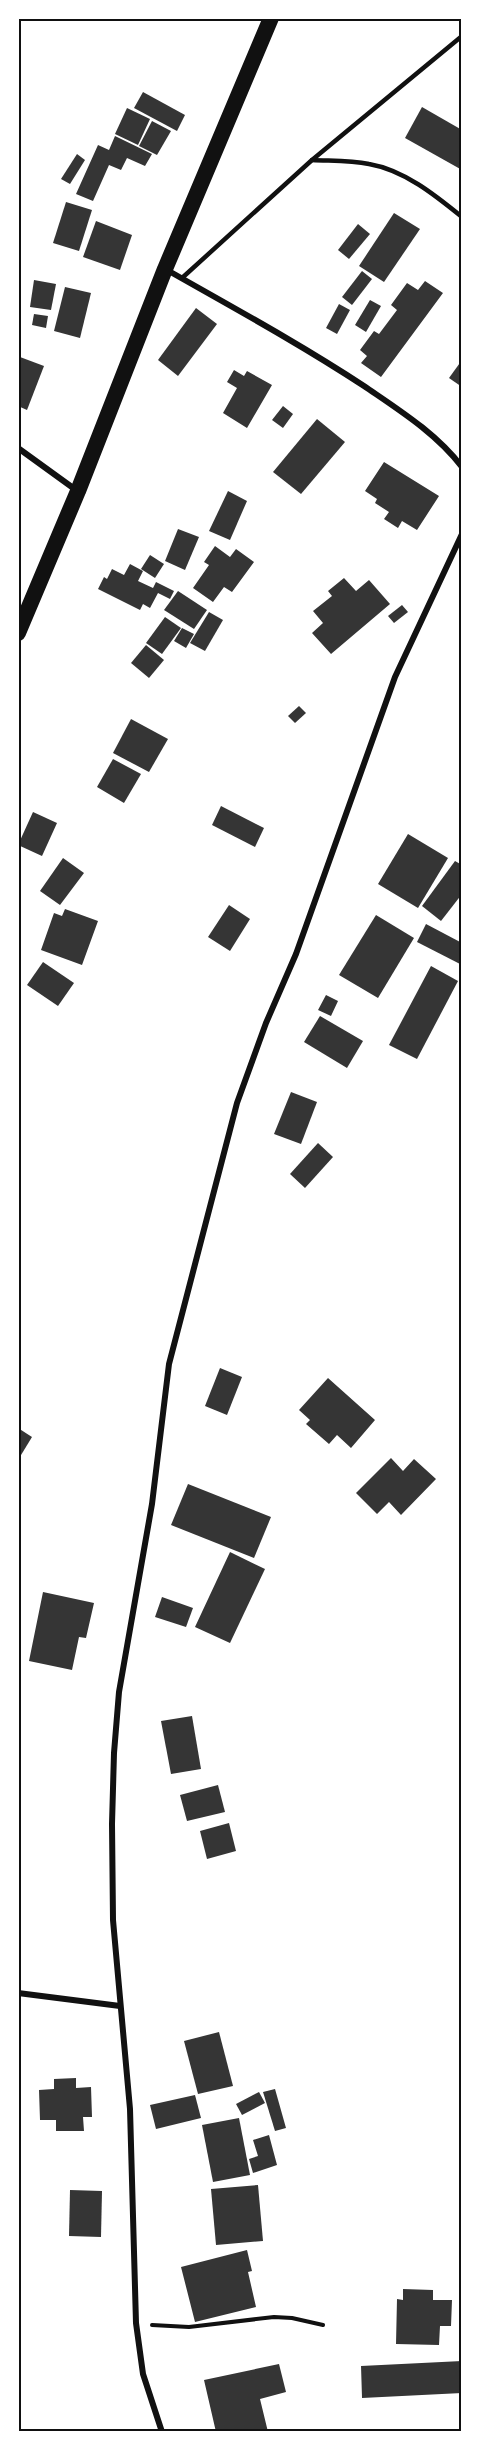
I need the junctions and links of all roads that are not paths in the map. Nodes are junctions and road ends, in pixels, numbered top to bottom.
1 (271, 18) edge
2 (462, 36) edge
3 (312, 160) junction
4 (462, 217) edge
5 (165, 268) junction
6 (182, 278) junction
7 (18, 448) edge
8 (462, 467) edge
9 (78, 491) junction
10 (462, 534) edge
11 (18, 633) edge
12 (18, 1993) edge
13 (120, 2006) junction
14 (162, 2432) edge

1 - 5 highway
2 - 3 lane
3 - 4 lane
3 - 6 lane
5 - 6 street
5 - 9 highway
6 - 8 street
7 - 9 street
9 - 11 highway
10 - 13 street
12 - 13 street
13 - 14 street

